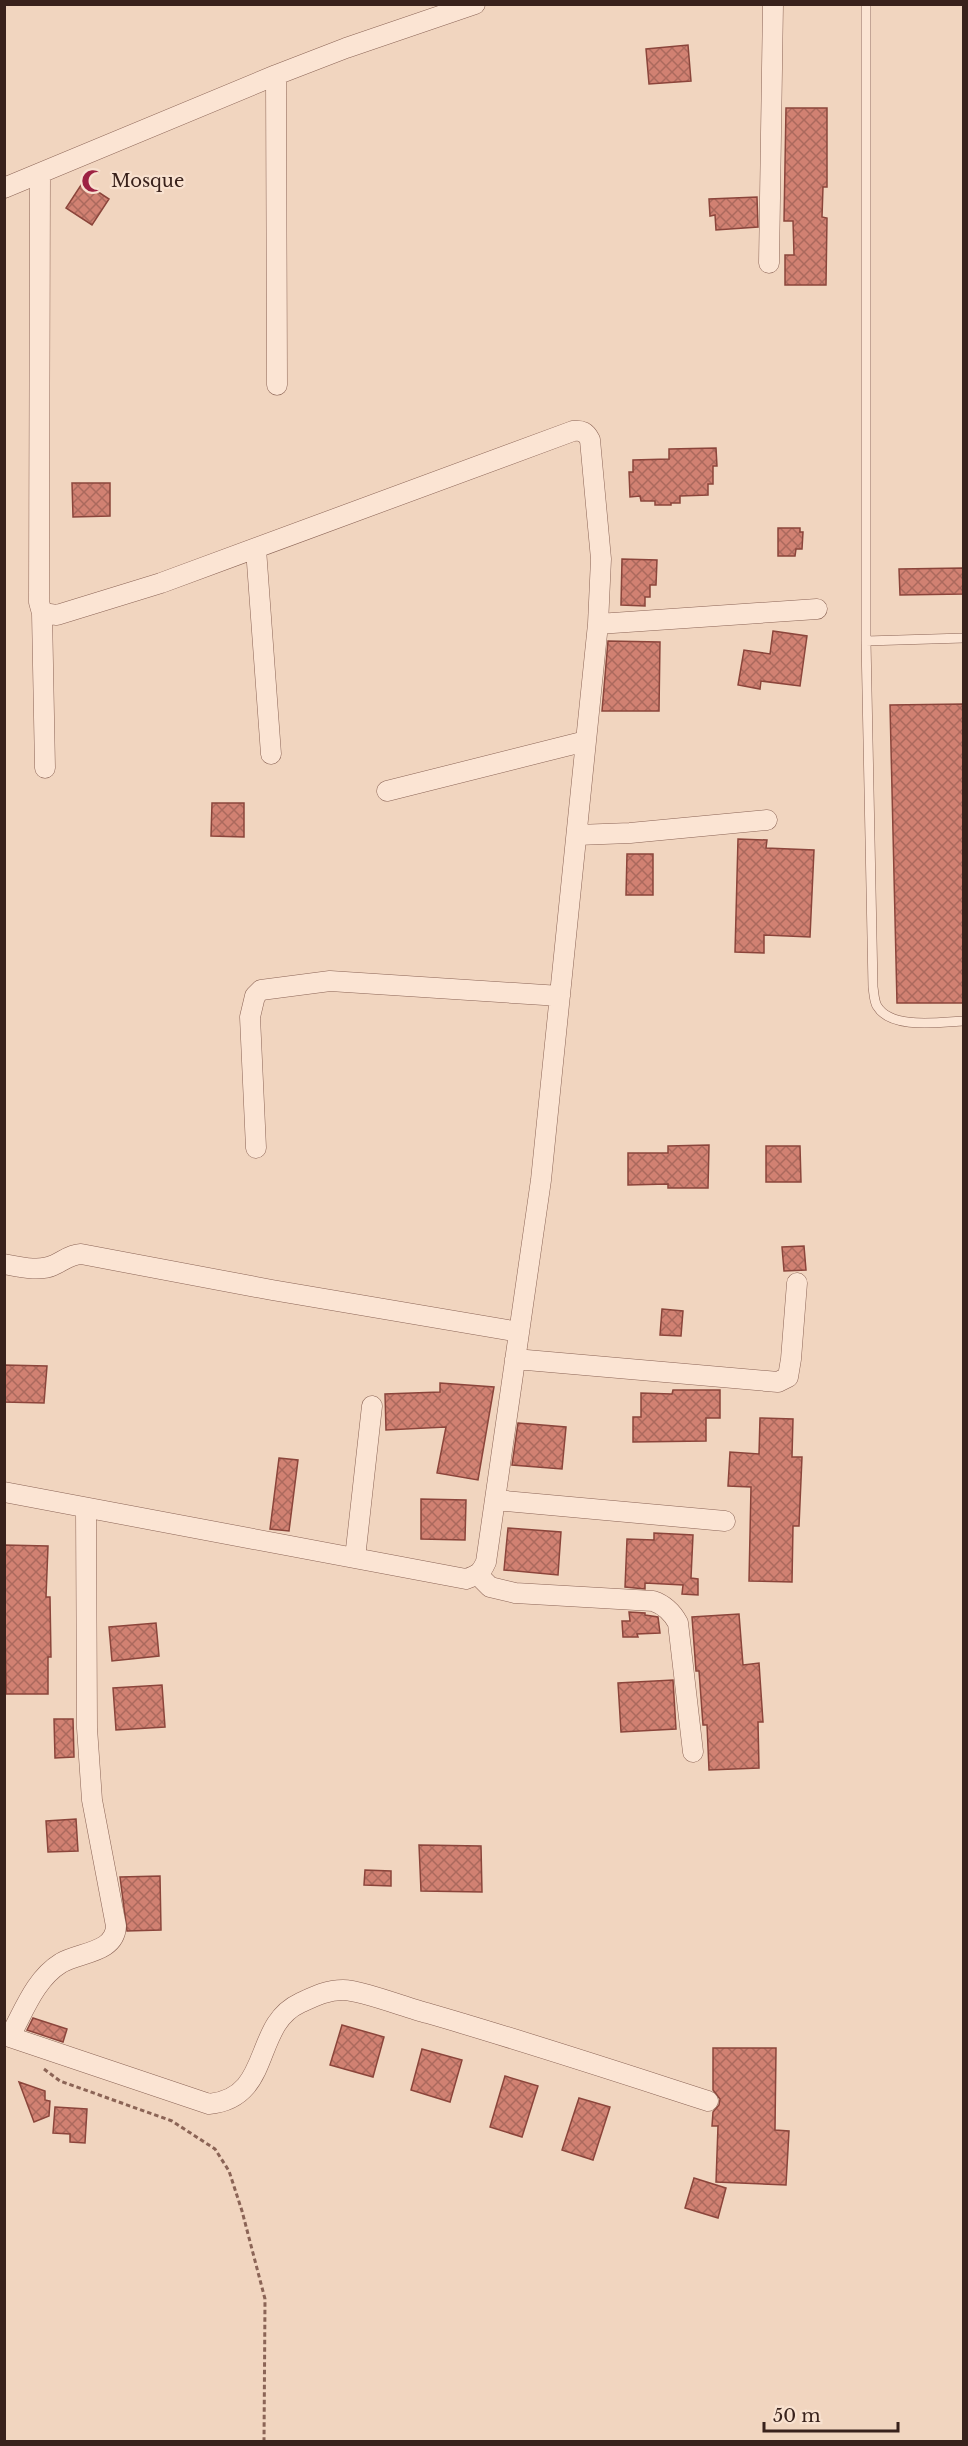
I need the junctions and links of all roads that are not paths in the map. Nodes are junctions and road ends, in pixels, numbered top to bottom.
1 (475, 4) edge
2 (773, 4) edge
3 (866, 4) edge
4 (276, 75) junction
5 (40, 173) junction
6 (4, 188) edge
7 (769, 263) dead end
8 (277, 385) dead end
9 (256, 549) junction
10 (817, 609) dead end
11 (42, 613) junction
12 (598, 624) junction
13 (963, 638) edge
14 (866, 641) junction
15 (586, 741) junction
16 (271, 754) dead end
17 (45, 768) dead end
18 (387, 791) dead end
19 (767, 820) dead end
20 (577, 836) junction
21 (560, 996) junction
22 (963, 1022) edge
23 (255, 1148) dead end
24 (4, 1264) edge
25 (796, 1283) dead end
26 (519, 1332) junction
27 (515, 1359) junction
28 (372, 1406) dead end
29 (4, 1492) edge
30 (495, 1500) junction
31 (86, 1508) junction
32 (725, 1521) dead end
33 (355, 1558) junction
34 (478, 1575) junction
35 (693, 1752) dead end
36 (7, 2035) edge
37 (708, 2101) dead end

1 - 4 street
2 - 7 street
3 - 14 lane
4 - 5 street
4 - 8 street
5 - 6 street
5 - 11 street
9 - 11 street
9 - 12 street
9 - 16 street
10 - 12 street
11 - 17 street
12 - 15 street
13 - 14 lane
14 - 22 lane
15 - 18 street
15 - 20 street
19 - 20 street
20 - 21 street
21 - 23 street
21 - 26 street
24 - 26 street
25 - 27 street
26 - 27 street
27 - 30 street
28 - 33 street
29 - 31 street
30 - 32 street
30 - 34 street
31 - 33 street
31 - 36 street
33 - 34 street
34 - 35 street
36 - 37 street

